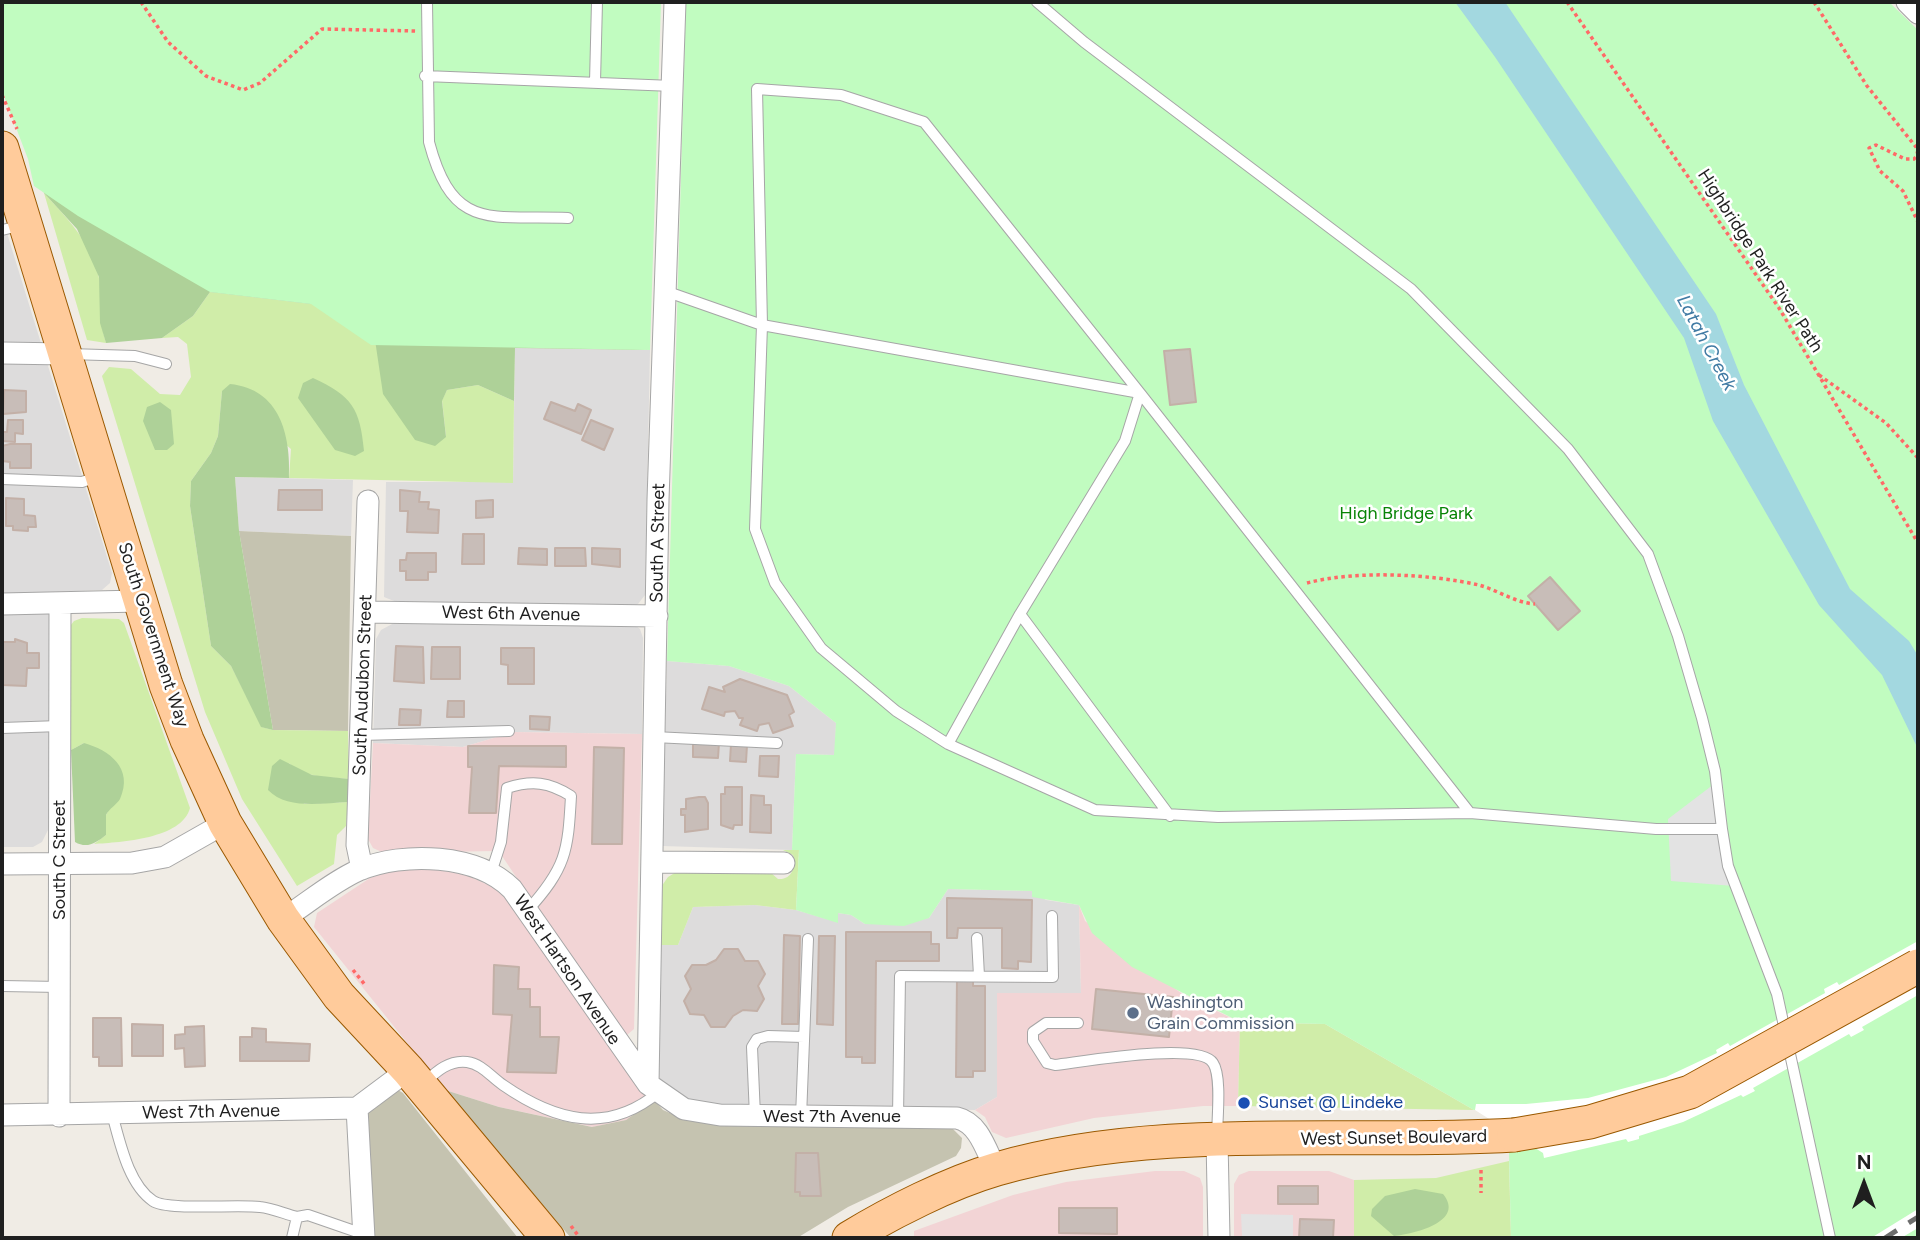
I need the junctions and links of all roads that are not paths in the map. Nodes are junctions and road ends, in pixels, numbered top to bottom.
1 (427, 2) edge
2 (597, 2) edge
3 (675, 2) edge
4 (1037, 2) edge
5 (1907, 2) edge
6 (1918, 13) edge
7 (425, 76) junction
8 (596, 82) junction
9 (673, 86) junction
10 (2, 148) edge
11 (568, 218) dead end
12 (14, 227) edge
13 (665, 292) junction
14 (762, 325) junction
15 (2, 353) edge
16 (66, 354) junction
17 (166, 364) dead end
18 (1140, 393) junction
19 (103, 475) junction
20 (2, 479) edge
21 (368, 500) dead end
22 (140, 601) junction
23 (2, 604) edge
24 (60, 605) junction
25 (365, 612) junction
26 (1020, 614) junction
27 (657, 615) junction
28 (60, 726) junction
29 (2, 728) edge
30 (509, 731) dead end
31 (361, 735) junction
32 (654, 737) junction
33 (777, 744) dead end
34 (947, 744) junction
35 (1470, 813) junction
36 (1170, 816) junction
37 (225, 823) junction
38 (1722, 829) junction
39 (652, 862) junction
40 (784, 863) dead end
41 (2, 864) edge
42 (61, 864) junction
43 (362, 869) junction
44 (491, 873) junction
45 (527, 911) junction
46 (1052, 916) dead end
47 (283, 919) junction
48 (977, 938) dead end
49 (808, 939) dead end
50 (1918, 966) edge
51 (979, 976) junction
52 (2, 986) edge
53 (60, 987) junction
54 (1078, 1023) dead end
55 (804, 1037) junction
56 (414, 1078) junction
57 (653, 1088) junction
58 (357, 1108) junction
59 (112, 1114) junction
60 (2, 1115) edge
61 (59, 1116) junction
62 (755, 1116) junction
63 (801, 1117) junction
64 (898, 1117) junction
65 (1217, 1140) junction
66 (996, 1170) junction
67 (297, 1217) junction
68 (364, 1236) edge
69 (292, 1238) edge
70 (548, 1238) edge
71 (849, 1238) edge
72 (1219, 1238) edge
73 (1830, 1238) edge

1 - 7 lane
2 - 8 lane
3 - 9 street, South A Street
4 - 38 lane
5 - 6 street
7 - 8 lane
7 - 11 lane
8 - 9 lane
9 - 13 street, South A Street
10 - 12 main road, South Government Way
12 - 16 main road, South Government Way
13 - 14 lane
13 - 27 street, South A Street
14 - 18 lane
14 - 18 lane
14 - 34 lane
15 - 16 street
16 - 17 lane
16 - 19 main road, South Government Way
18 - 26 lane
18 - 35 lane
19 - 20 lane
19 - 22 main road, South Government Way
21 - 25 street, South Audubon Street
22 - 24 street
22 - 37 main road, South Government Way
23 - 24 street
24 - 28 street, South C Street
25 - 27 street, West 6th Avenue
25 - 31 street, South Audubon Street
26 - 34 lane
26 - 36 lane
27 - 32 street, South A Street
28 - 29 lane
28 - 42 street, South C Street
30 - 31 lane
31 - 43 street, South Audubon Street
32 - 33 lane
32 - 39 street, South A Street
34 - 36 lane
35 - 36 lane
35 - 38 lane
37 - 42 street
37 - 47 main road, South Government Way
38 - 73 lane
39 - 40 street
39 - 57 street, South A Street
41 - 42 street
42 - 53 street, South C Street
43 - 44 street, West Hartson Avenue
43 - 47 street, West Hartson Avenue
44 - 45 street, West Hartson Avenue
44 - 45 lane
45 - 57 street, West Hartson Avenue
46 - 51 lane
47 - 56 main road, South Government Way
48 - 51 lane
49 - 55 lane
50 - 65 main road, West Sunset Boulevard, bridge
51 - 64 lane
52 - 53 lane
53 - 61 street, South C Street
54 - 65 lane
55 - 62 lane
55 - 63 lane
56 - 57 lane
56 - 58 street
56 - 70 main road, South Government Way
57 - 62 street, West 7th Avenue
58 - 59 street, West 7th Avenue
58 - 68 street
59 - 61 street, West 7th Avenue
59 - 67 lane
60 - 61 street, West 7th Avenue
62 - 63 street, West 7th Avenue
63 - 64 street, West 7th Avenue
64 - 66 street, West 7th Avenue
65 - 66 main road, West Sunset Boulevard
65 - 72 street
66 - 71 main road, West Sunset Boulevard
67 - 68 lane
67 - 69 lane

